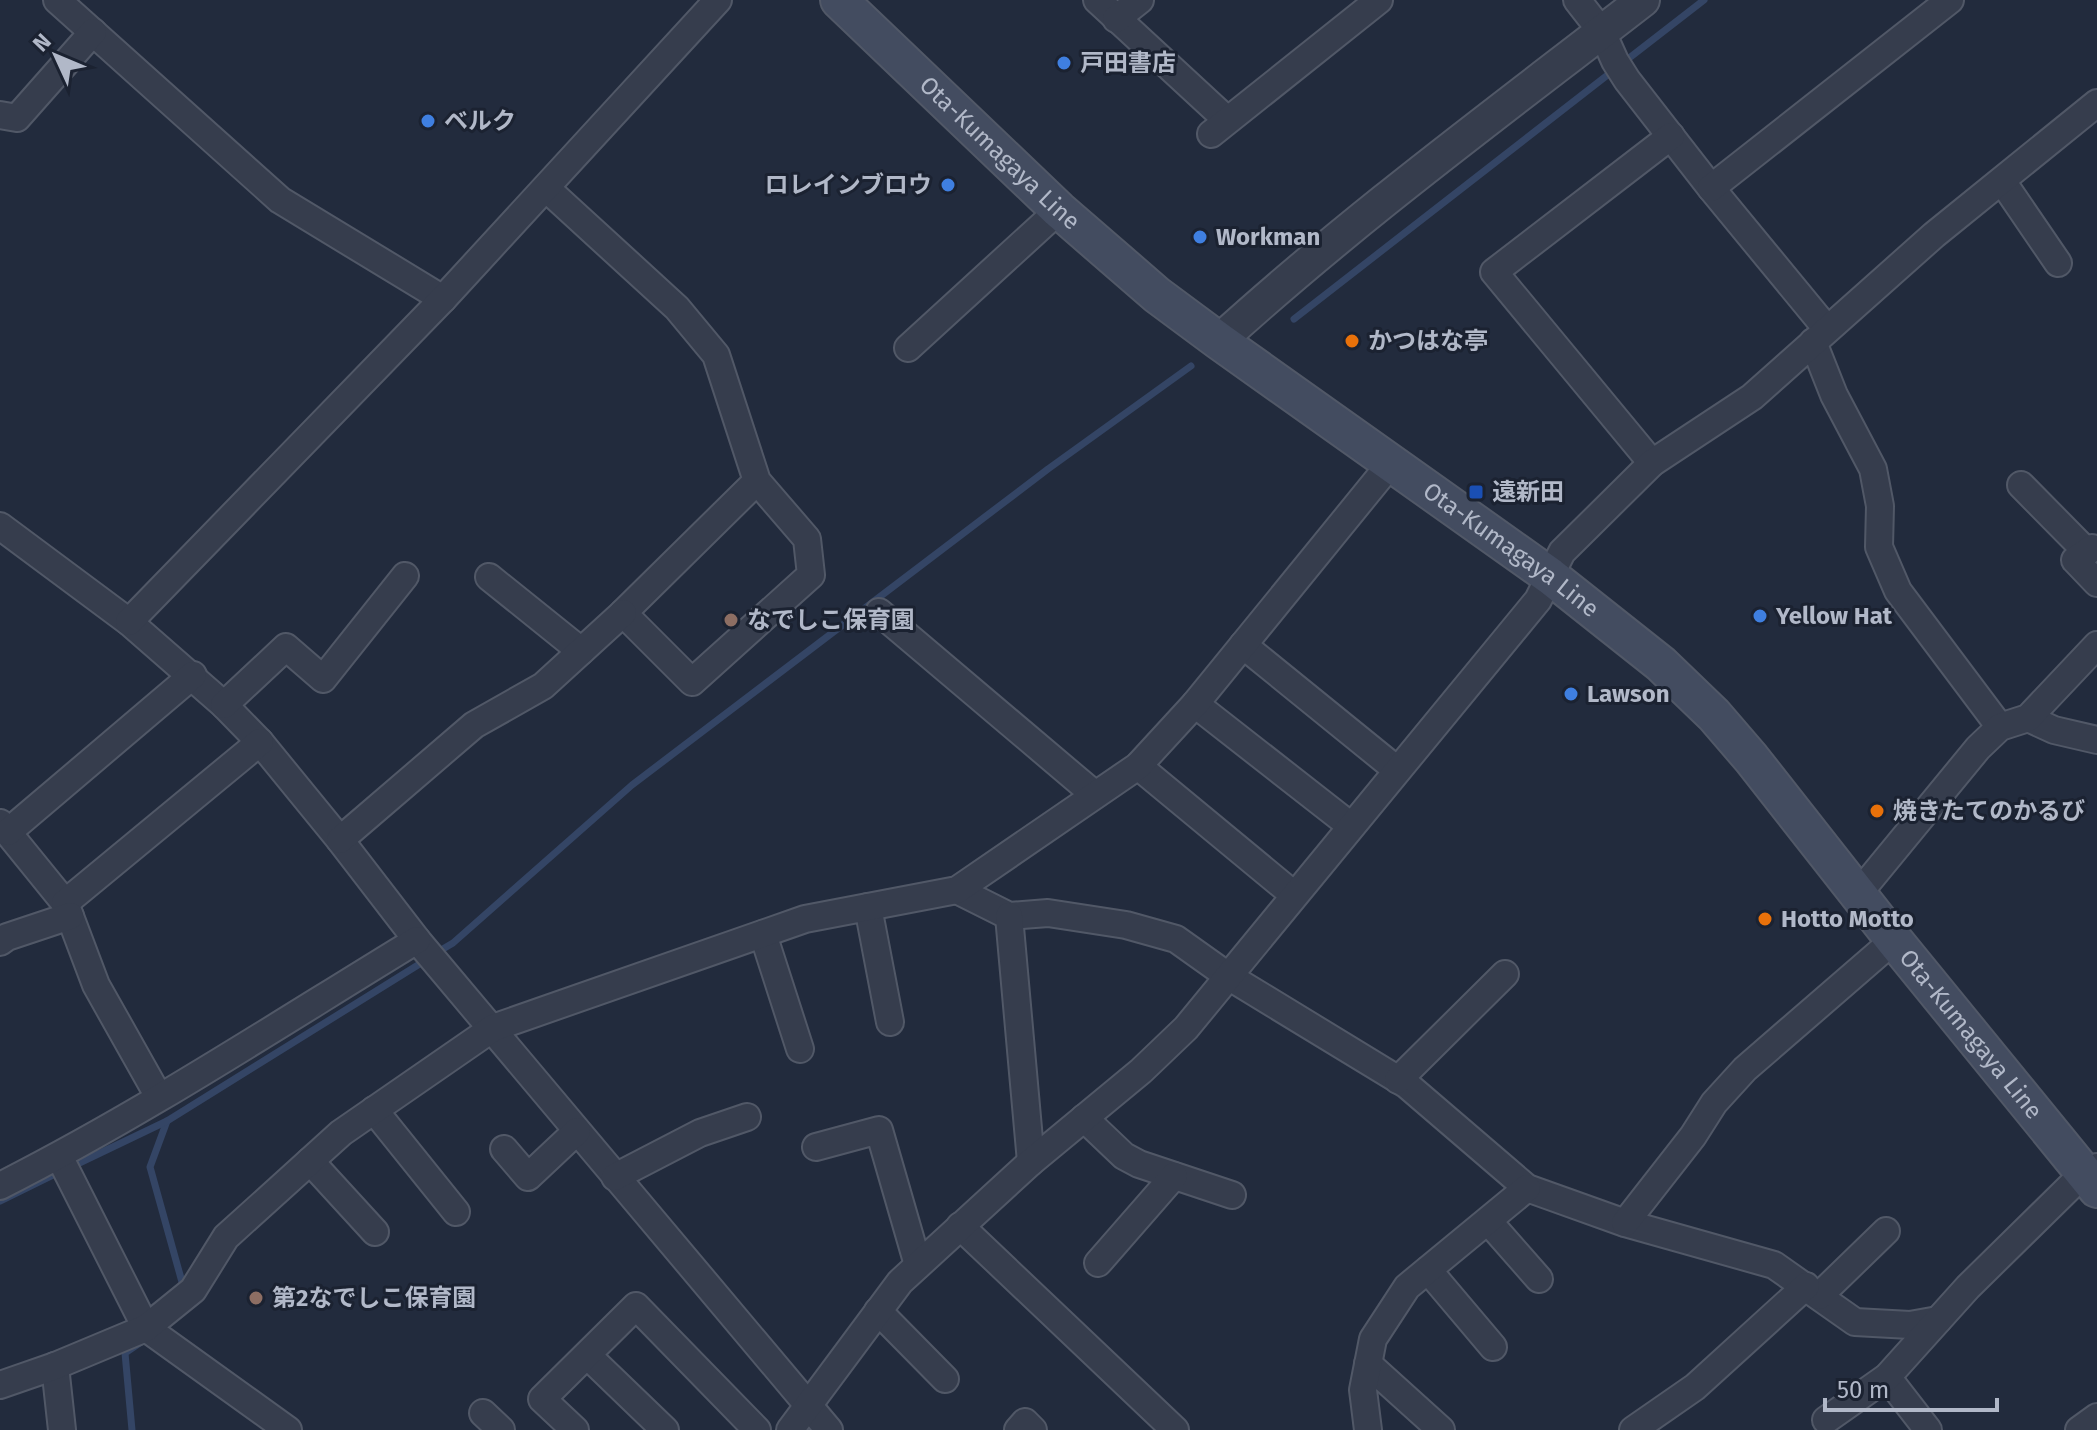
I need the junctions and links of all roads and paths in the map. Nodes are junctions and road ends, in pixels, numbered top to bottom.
1 (57, 0) edge
2 (718, 0) edge
3 (839, 0) edge
4 (1097, 0) edge
5 (1140, 0) edge
6 (1379, 0) edge
7 (1577, 0) edge
8 (1643, 0) edge
9 (1950, 0) edge
10 (1116, 19) junction
11 (93, 32) junction
12 (1615, 57) junction
13 (2097, 103) edge
14 (0, 115) edge
15 (1671, 136) junction
16 (2002, 181) junction
17 (1711, 188) junction
18 (547, 189) junction
19 (1059, 210) junction
20 (2058, 263) dead end
21 (443, 299) junction
22 (1820, 336) junction
23 (1219, 341) junction
24 (908, 348) dead end
25 (1392, 462) junction
26 (1652, 463) junction
27 (757, 481) junction
28 (2021, 485) dead end
29 (0, 526) edge
30 (2092, 548) edge
31 (405, 576) dead end
32 (1550, 576) junction
33 (489, 577) dead end
34 (2097, 583) edge
35 (879, 612) dead end
36 (623, 613) junction
37 (129, 622) junction
38 (1243, 645) junction
39 (2097, 645) edge
40 (581, 651) junction
41 (193, 675) junction
42 (1195, 704) junction
43 (224, 705) junction
44 (2028, 718) junction
45 (2000, 727) junction
46 (2097, 740) edge
47 (260, 742) junction
48 (1138, 766) junction
49 (1397, 770) junction
50 (1094, 794) junction
51 (1351, 826) junction
52 (4, 828) edge
53 (340, 840) junction
54 (957, 890) junction
55 (1858, 894) junction
56 (1294, 895) junction
57 (868, 907) junction
58 (68, 910) junction
59 (1009, 916) junction
60 (763, 934) junction
61 (1894, 940) junction
62 (0, 942) edge
63 (419, 943) junction
64 (1505, 974) dead end
65 (1228, 976) junction
66 (890, 1022) dead end
67 (493, 1028) junction
68 (800, 1049) dead end
69 (1398, 1080) junction
70 (159, 1097) junction
71 (374, 1110) junction
72 (747, 1117) dead end
73 (1084, 1118) junction
74 (577, 1131) junction
75 (816, 1147) dead end
76 (504, 1149) dead end
77 (59, 1157) junction
78 (310, 1161) junction
79 (1031, 1162) junction
80 (1174, 1176) junction
81 (615, 1177) junction
82 (2093, 1177) edge
83 (0, 1186) edge
84 (1527, 1188) junction
85 (1232, 1195) dead end
86 (456, 1212) dead end
87 (1488, 1221) junction
88 (1625, 1223) junction
89 (960, 1226) junction
90 (1886, 1231) dead end
91 (375, 1232) dead end
92 (1098, 1263) dead end
93 (918, 1265) junction
94 (1428, 1270) junction
95 (1539, 1279) dead end
96 (1813, 1291) junction
97 (878, 1311) junction
98 (1938, 1320) junction
99 (146, 1328) junction
100 (1493, 1347) dead end
101 (587, 1355) junction
102 (1368, 1364) junction
103 (55, 1366) junction
104 (1887, 1377) junction
105 (945, 1379) dead end
106 (0, 1385) edge
107 (809, 1405) junction
108 (2097, 1417) edge
109 (1826, 1420) dead end
110 (62, 1430) edge
111 (288, 1430) edge
112 (575, 1430) edge
113 (665, 1430) edge
114 (757, 1430) edge
115 (790, 1430) edge
116 (829, 1430) edge
117 (1018, 1430) edge
118 (1033, 1430) edge
119 (1175, 1430) edge
120 (1368, 1430) edge
121 (1441, 1430) edge
122 (1633, 1430) edge
123 (1928, 1430) edge
124 (2079, 1430) edge

1 - 11 street
2 - 18 street
3 - 19 main road, Ota-Kumagaya Line
4 - 10 street
5 - 10 street
6 - 10 street
7 - 12 street
8 - 12 street
9 - 17 street
11 - 14 street
11 - 21 street
12 - 15 street
12 - 23 street
13 - 16 street
15 - 17 street
15 - 26 street
16 - 20 street
16 - 22 street
17 - 22 street
18 - 21 street
18 - 27 street
19 - 23 main road, Ota-Kumagaya Line
19 - 24 street
21 - 37 street
22 - 26 street
22 - 45 street
23 - 25 main road, Ota-Kumagaya Line
25 - 32 main road, Ota-Kumagaya Line
25 - 38 street
26 - 32 street
27 - 36 street
27 - 36 street
28 - 30 street
29 - 37 street
30 - 34 street
31 - 43 street
32 - 49 street
32 - 55 main road, Ota-Kumagaya Line
33 - 40 street
35 - 50 street
36 - 40 street
37 - 41 street
38 - 42 street
38 - 49 street
39 - 44 street
40 - 53 street
41 - 43 street
41 - 52 street
42 - 48 street
42 - 51 street
43 - 47 street
44 - 45 street
44 - 46 street
45 - 55 street
47 - 53 street
47 - 58 street
48 - 50 street
48 - 56 street
49 - 51 street
50 - 54 street
51 - 56 street
52 - 58 street
53 - 63 street
54 - 57 street
54 - 59 street
55 - 61 main road, Ota-Kumagaya Line
56 - 65 street
57 - 60 street
57 - 66 street
58 - 62 street
58 - 70 street
59 - 65 street
59 - 79 street
60 - 67 street
60 - 68 street
61 - 82 main road, Ota-Kumagaya Line
61 - 88 street
63 - 67 street
63 - 70 street
64 - 69 street
65 - 69 street
65 - 73 street
67 - 71 street
67 - 74 street
69 - 84 street
70 - 77 street
71 - 78 street
71 - 86 street
72 - 81 street
73 - 79 street
73 - 80 street
74 - 76 street
74 - 81 street
75 - 93 street
77 - 83 street
77 - 99 street
78 - 91 street
78 - 99 street
79 - 89 street
80 - 85 street
80 - 92 street
81 - 107 street
82 - 98 street
84 - 87 street
84 - 88 street
87 - 94 street
87 - 95 street
88 - 96 street
89 - 93 street
89 - 119 street
90 - 96 street
93 - 97 street
94 - 100 street
94 - 102 street
96 - 98 street
96 - 122 street
97 - 105 street
97 - 107 street
98 - 104 street
99 - 103 street
99 - 111 street
101 - 112 street
101 - 113 street
101 - 114 street
102 - 120 street
102 - 121 street
103 - 106 street
103 - 110 street
104 - 109 street
104 - 123 street
107 - 115 street
107 - 116 street
108 - 124 street
117 - 118 street

